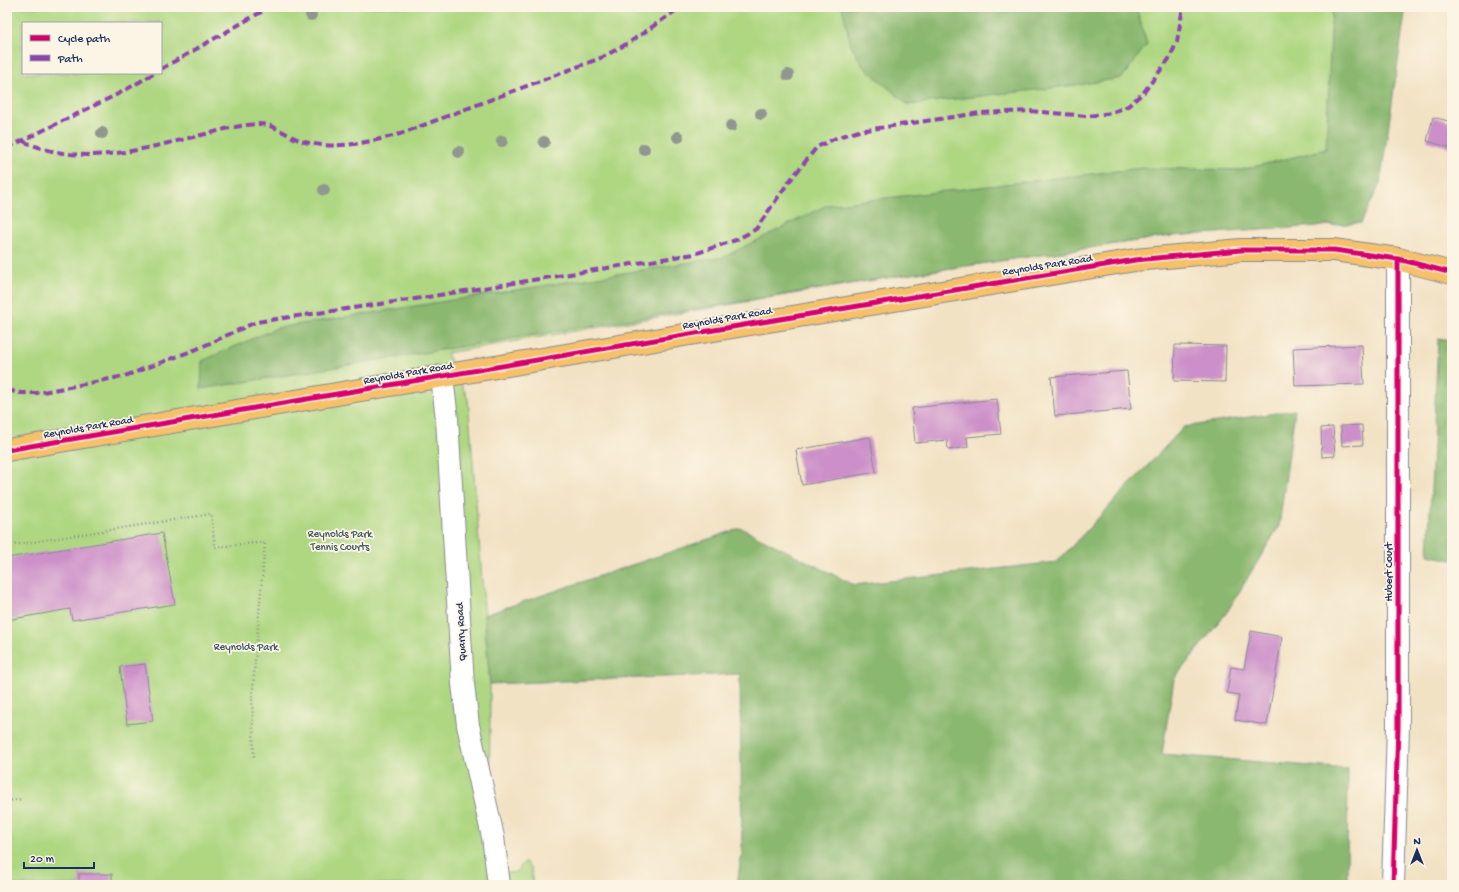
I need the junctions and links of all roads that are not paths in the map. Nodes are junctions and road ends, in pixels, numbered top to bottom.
1 (1398, 259) junction
2 (1452, 273) edge
3 (442, 377) junction
4 (7, 450) edge
5 (499, 885) edge
6 (1393, 885) edge

1 - 2 main road, Reynolds Park Road
1 - 3 main road, Reynolds Park Road
1 - 6 street, Hubert Court
3 - 4 main road, Reynolds Park Road
3 - 5 street, Quarry Road

